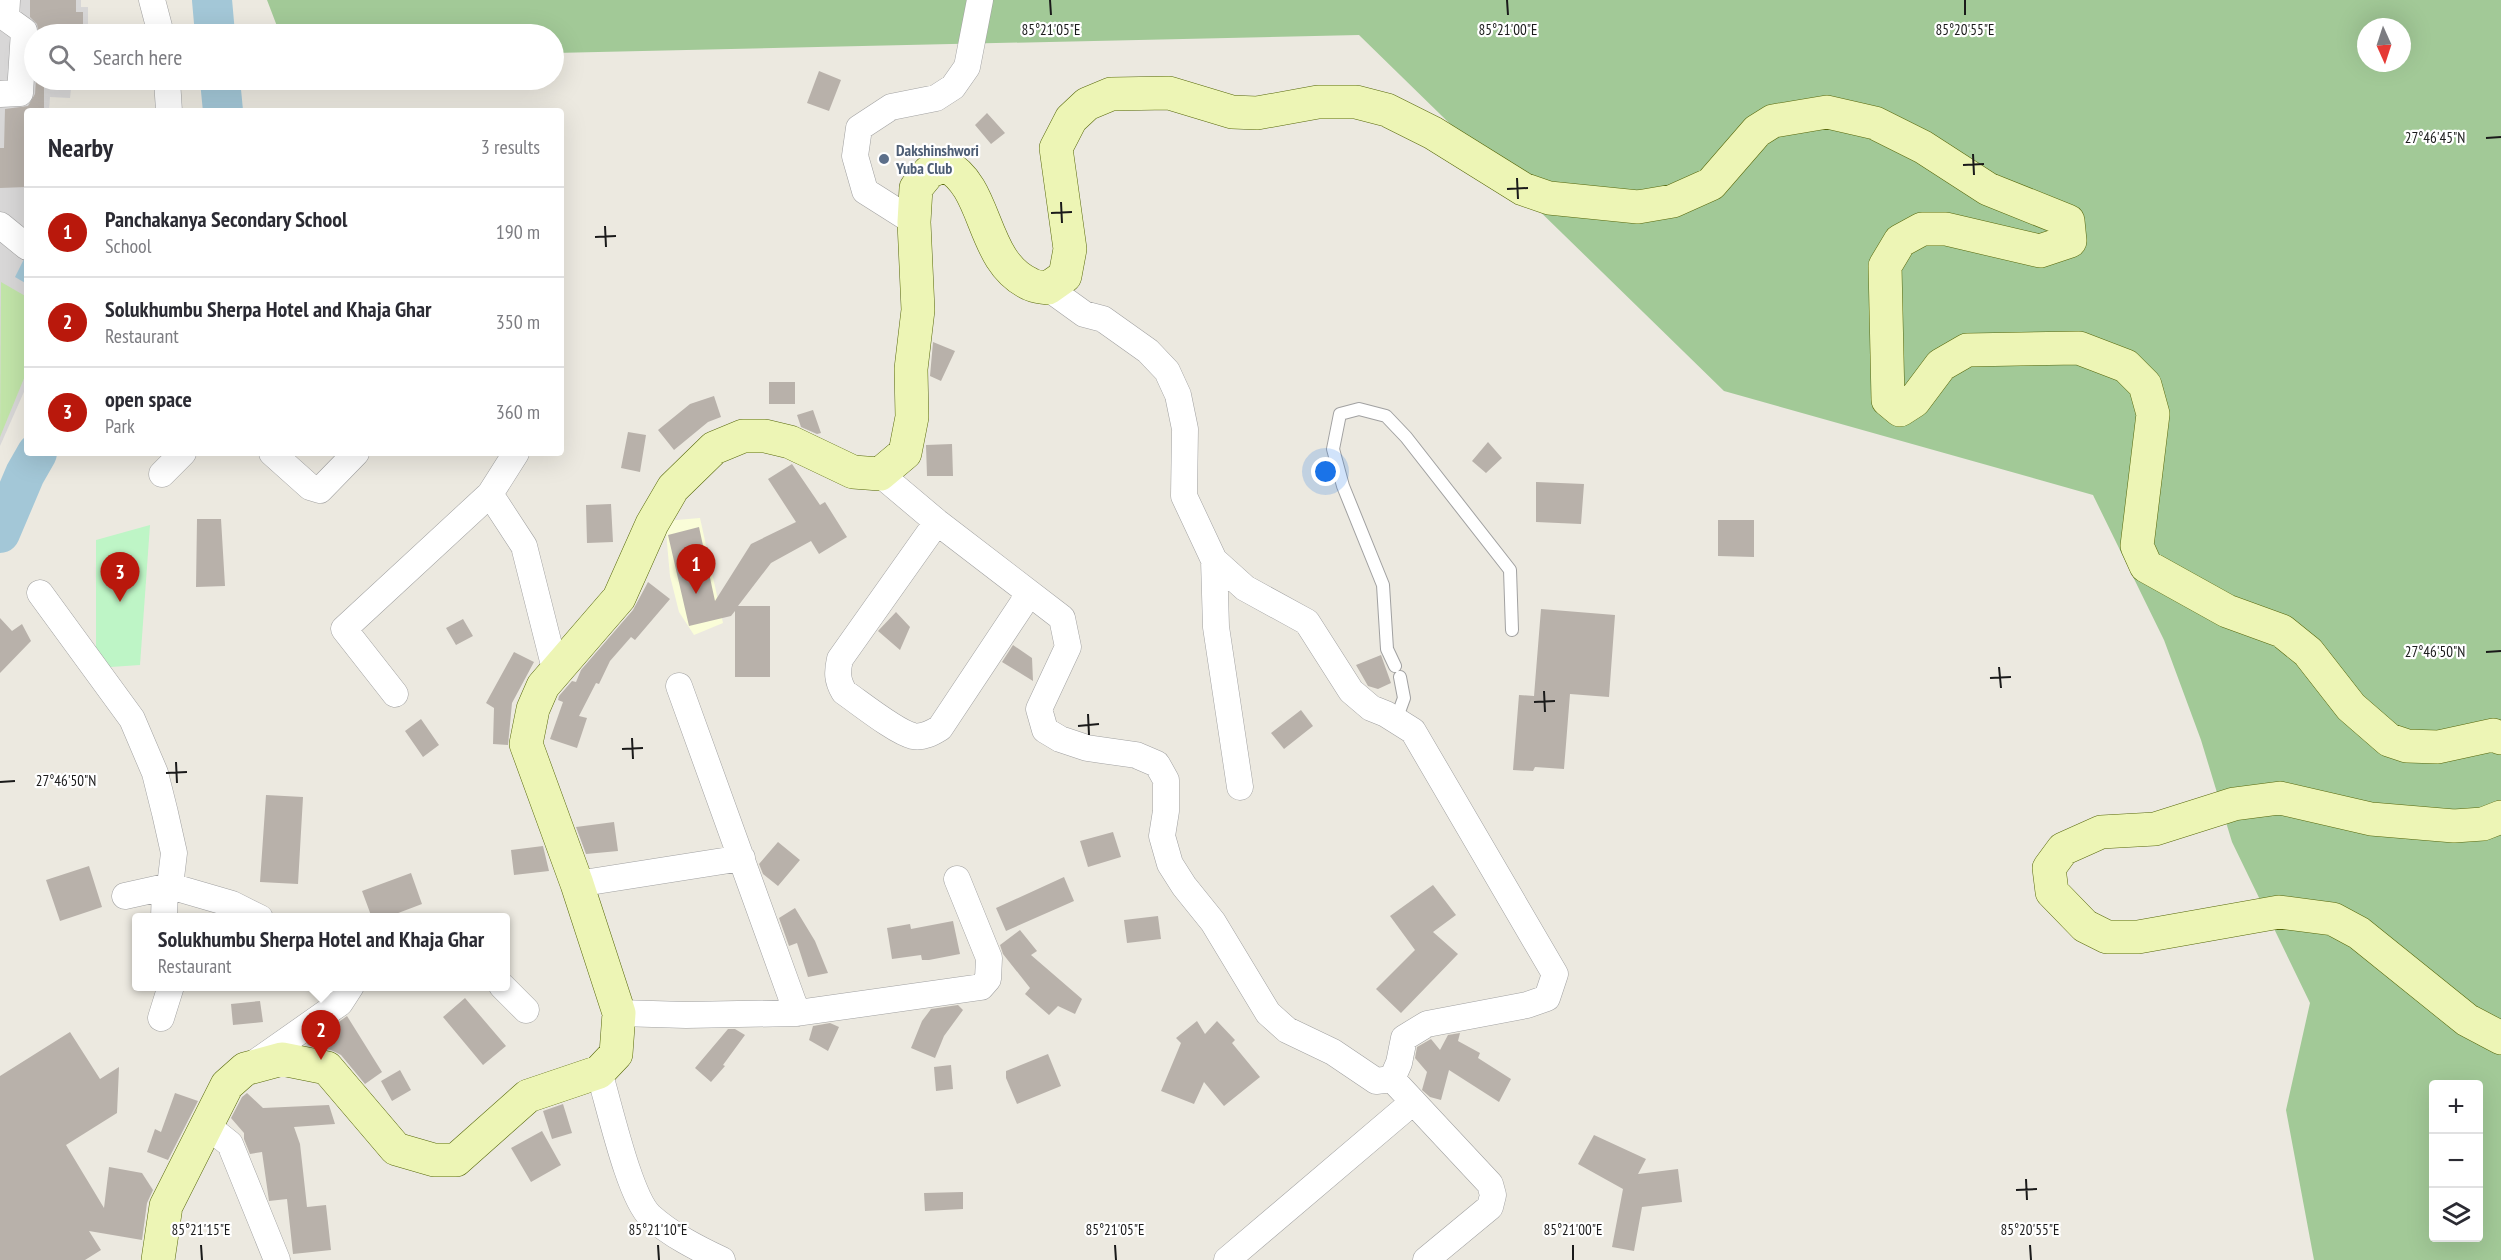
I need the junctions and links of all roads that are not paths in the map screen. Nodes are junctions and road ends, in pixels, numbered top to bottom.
1 (7, 0) edge
2 (152, 0) edge
3 (980, 0) edge
4 (158, 24) edge
5 (168, 90) edge
6 (0, 94) edge
7 (169, 108) edge
8 (914, 222) junction
9 (0, 225) edge
10 (24, 245) edge
11 (1048, 288) junction
12 (180, 456) edge
13 (276, 456) edge
14 (353, 456) edge
15 (514, 456) edge
16 (162, 474) dead end
17 (880, 474) junction
18 (490, 494) junction
19 (937, 522) junction
20 (1214, 561) junction
21 (40, 593) dead end
22 (1029, 594) junction
23 (1512, 630) dead end
24 (555, 669) junction
25 (679, 686) dead end
26 (395, 694) dead end
27 (1396, 720) junction
28 (2501, 738) edge
29 (1240, 787) dead end
30 (2501, 817) edge
31 (742, 858) junction
32 (957, 879) dead end
33 (577, 884) junction
34 (168, 887) junction
35 (125, 896) dead end
36 (165, 913) edge
37 (250, 913) edge
38 (170, 991) edge
39 (348, 991) edge
40 (506, 991) edge
41 (526, 1010) dead end
42 (619, 1013) junction
43 (797, 1013) junction
44 (161, 1018) dead end
45 (2501, 1038) edge
46 (245, 1070) junction
47 (599, 1072) junction
48 (1392, 1079) junction
49 (1413, 1102) junction
50 (205, 1124) junction
51 (158, 1260) edge
52 (278, 1260) edge
53 (722, 1260) edge
54 (1227, 1260) edge
55 (1426, 1260) edge

1 - 6 street
2 - 4 street
3 - 8 street
5 - 7 street
8 - 11 street
8 - 17 street
9 - 10 street
11 - 20 street
11 - 28 street
12 - 16 street
13 - 14 street
15 - 18 street
17 - 19 street
17 - 24 street
18 - 24 street
18 - 26 street
19 - 22 street
19 - 22 street
20 - 27 street
20 - 29 street
21 - 34 street
22 - 48 street
23 - 27 lane
24 - 33 street
25 - 31 street
27 - 48 street
30 - 45 street
31 - 33 street
31 - 43 street
32 - 43 street
33 - 42 street
34 - 35 street
34 - 36 street
34 - 37 street
38 - 44 street
39 - 46 street
40 - 41 street
42 - 43 street
42 - 47 street
46 - 47 street
46 - 50 street
47 - 53 street
48 - 49 street
49 - 54 street
49 - 55 street
50 - 51 street
50 - 52 street

